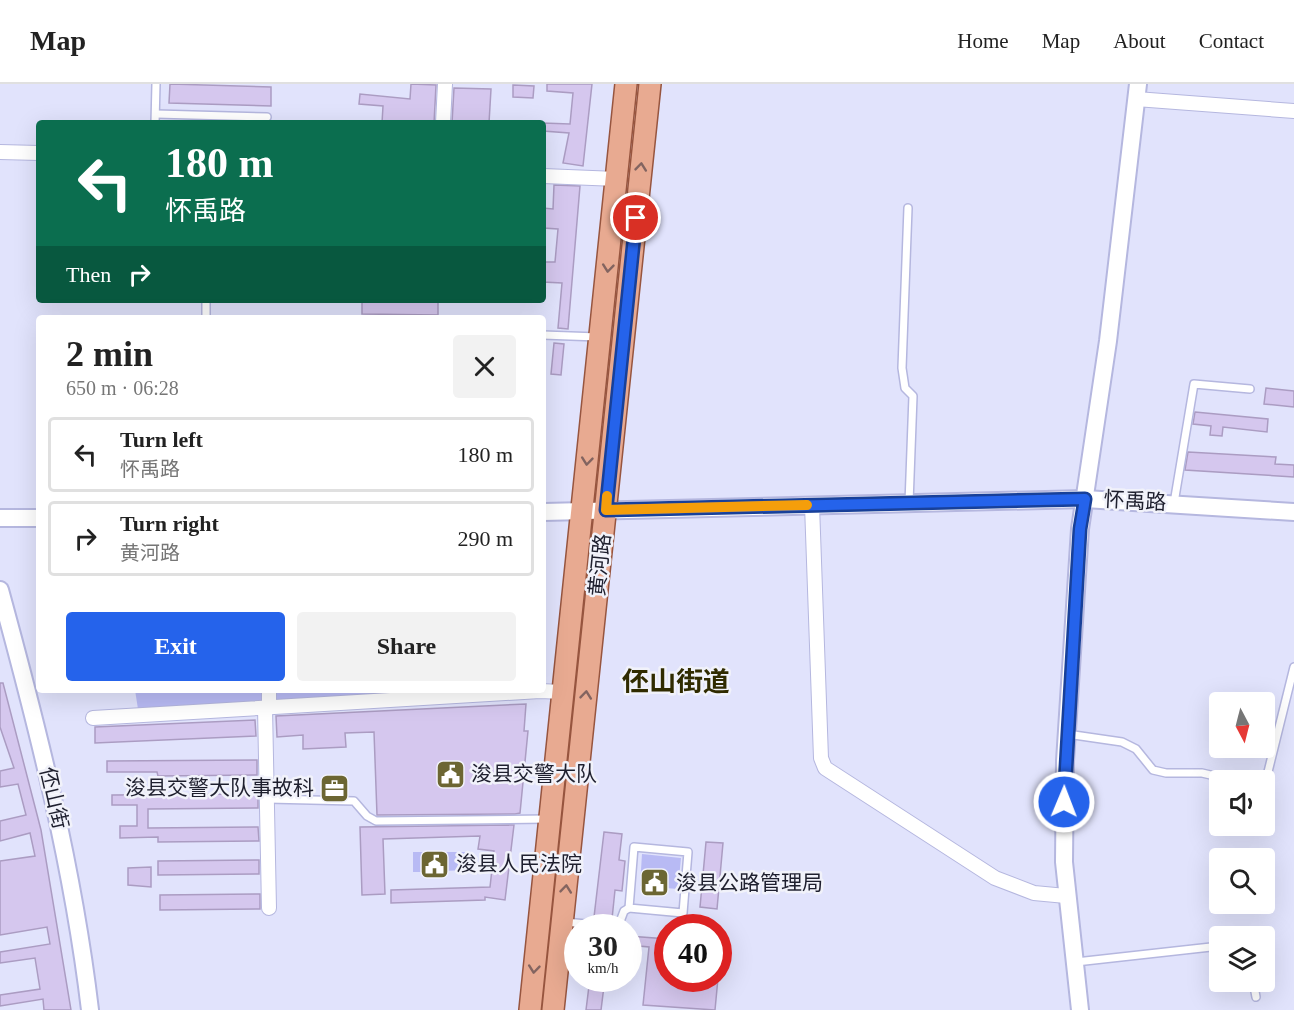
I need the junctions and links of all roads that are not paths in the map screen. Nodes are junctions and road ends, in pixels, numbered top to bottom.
1 (156, 84) edge
2 (445, 84) edge
3 (626, 84) edge
4 (650, 84) edge
5 (1137, 91) edge
6 (1294, 111) edge
7 (156, 114) junction
8 (267, 117) dead end
9 (155, 120) edge
10 (443, 120) edge
11 (0, 152) edge
12 (36, 153) edge
13 (546, 176) edge
14 (617, 179) junction
15 (908, 208) dead end
16 (546, 335) edge
17 (600, 337) junction
18 (1250, 389) dead end
19 (1085, 499) junction
20 (1173, 502) junction
21 (909, 503) junction
22 (812, 505) junction
23 (606, 510) junction
24 (582, 511) junction
25 (546, 512) edge
26 (1294, 512) edge
27 (0, 518) edge
28 (36, 518) edge
29 (0, 590) edge
30 (1294, 667) edge
31 (563, 692) junction
32 (269, 693) edge
33 (543, 693) edge
34 (546, 693) edge
35 (267, 707) junction
36 (93, 718) dead end
37 (1067, 734) junction
38 (1268, 770) edge
39 (1209, 775) edge
40 (268, 799) junction
41 (550, 819) junction
42 (1066, 896) junction
43 (269, 908) dead end
44 (629, 909) junction
45 (563, 922) junction
46 (1209, 947) edge
47 (1074, 962) junction
48 (1255, 992) edge
49 (1256, 997) dead end
50 (90, 1010) edge
51 (530, 1010) edge
52 (553, 1010) edge
53 (1080, 1010) edge

1 - 7 lane
2 - 10 street
3 - 14 main road, 黄河路
23 -> 4 main road, 黄河路
5 - 6 street
5 - 19 street
7 - 8 lane
7 - 9 lane
11 - 12 street
13 - 14 street
14 -> 17 main road, 黄河路
15 - 21 lane
16 - 17 lane
17 -> 24 main road, 黄河路
18 - 20 lane
19 - 20 street, 怀禹路
19 - 21 street, 怀禹路
19 - 37 street
20 - 26 street, 怀禹路
21 - 22 street, 怀禹路
22 - 23 street, 怀禹路
22 - 42 street
23 - 24 street, 怀禹路
45 -> 23 main road, 黄河路
24 - 25 street, 怀禹路
24 - 31 main road, 黄河路
27 - 28 street
29 - 50 street, 伾山街
30 - 38 lane
31 - 34 street
31 - 41 main road, 黄河路
32 - 35 street
33 - 35 street
35 - 36 street
35 - 40 street
37 - 39 lane
37 - 42 street
40 - 41 lane
40 - 43 street
41 -> 51 main road, 黄河路
42 - 47 street
44 - 44 lane
44 - 45 lane
45 - 52 main road, 黄河路
46 - 47 lane
47 - 53 street
48 - 49 lane

